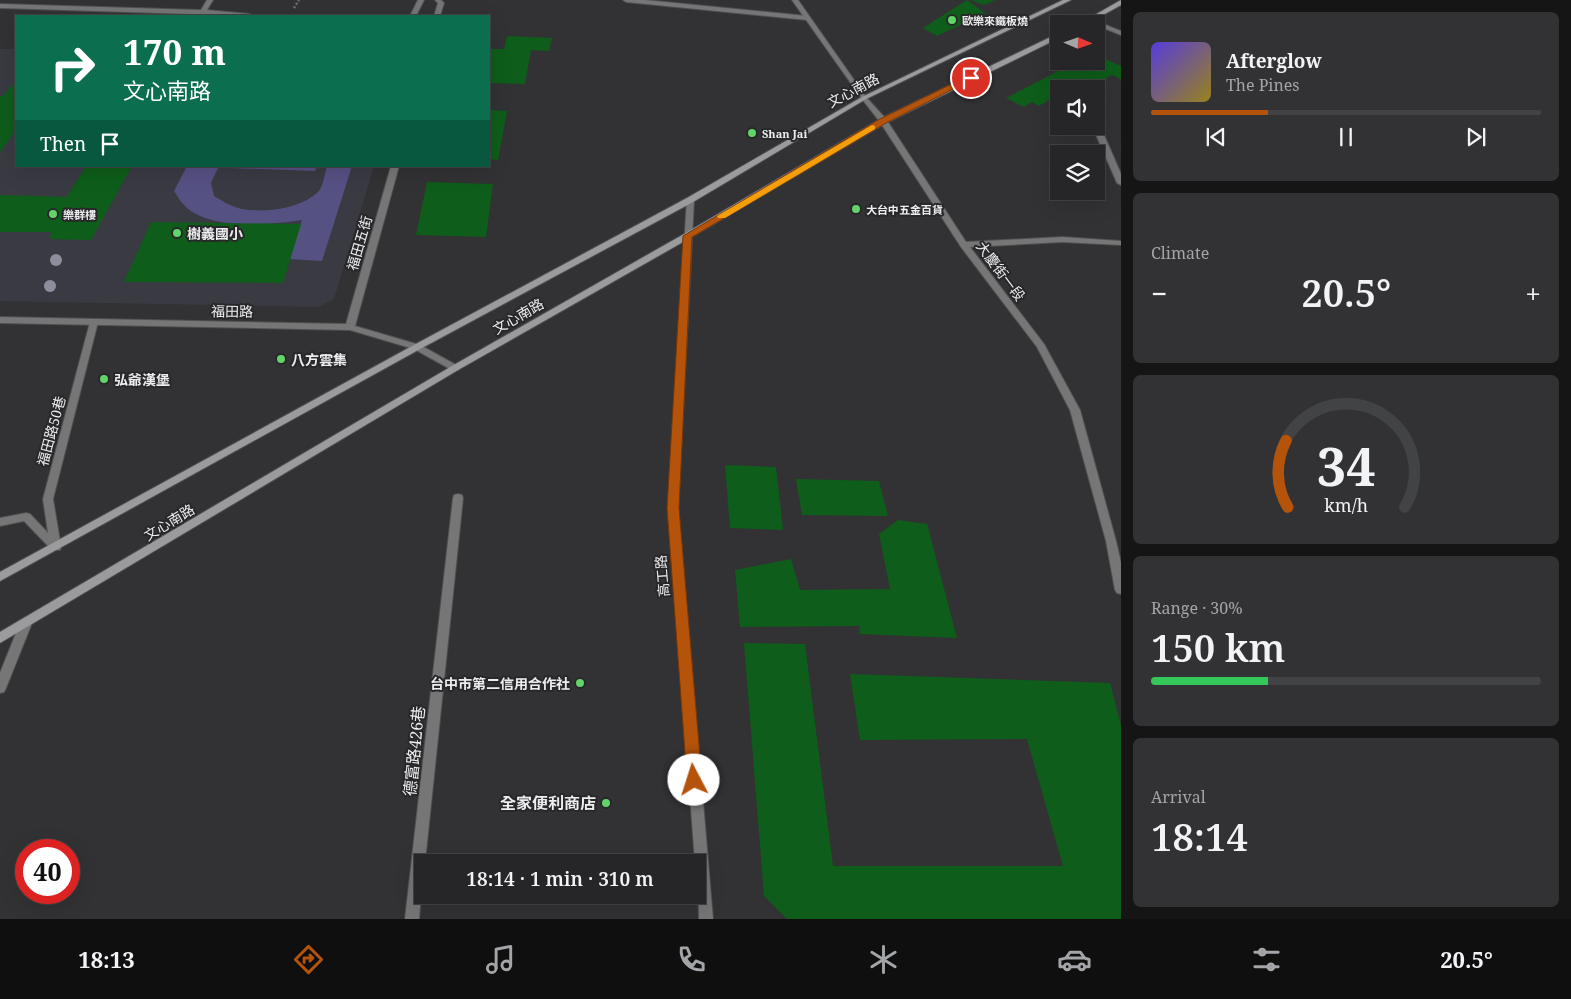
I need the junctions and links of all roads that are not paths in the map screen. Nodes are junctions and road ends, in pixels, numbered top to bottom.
1 (210, 0) edge
2 (421, 0) edge
3 (438, 0) edge
4 (626, 0) edge
5 (795, 0) edge
6 (1068, 0) edge
7 (1121, 2) edge
8 (0, 6) edge
9 (203, 12) junction
10 (238, 15) edge
11 (414, 15) edge
12 (438, 15) edge
13 (1098, 15) edge
14 (807, 18) junction
15 (1105, 28) edge
16 (1121, 33) edge
17 (1050, 39) edge
18 (864, 98) junction
19 (883, 121) junction
20 (1101, 135) edge
21 (395, 167) edge
22 (1121, 183) edge
23 (690, 200) junction
24 (687, 236) junction
25 (1121, 243) edge
26 (964, 245) junction
27 (0, 320) edge
28 (94, 322) junction
29 (350, 327) junction
30 (417, 347) junction
31 (455, 368) junction
32 (458, 498) dead end
33 (0, 522) edge
34 (1116, 542) edge
35 (56, 547) junction
36 (0, 577) edge
37 (1121, 590) edge
38 (26, 623) junction
39 (0, 638) edge
40 (0, 688) edge
41 (412, 919) edge
42 (706, 919) edge

1 - 9 street
2 - 11 street
3 - 12 street
4 - 14 street
5 - 14 street, 大慶街一段
6 - 18 main road, 文心南路
7 - 13 main road
8 - 9 street
9 - 10 street
14 - 18 street, 大慶街一段
15 - 16 street
17 - 19 main road, 文心南路
18 - 19 street, 大慶街一段
18 - 23 main road, 文心南路
19 - 24 main road, 文心南路
19 - 26 street, 大慶街一段
20 - 22 street
21 - 29 street, 福田五街
23 - 24 street, 高工路
23 - 30 main road, 文心南路
24 - 31 main road, 文心南路
24 - 42 street, 高工路
25 - 26 street
26 - 34 street, 大慶街一段
27 - 28 street, 福田路
28 - 29 street, 福田路
28 - 35 street, 福田路50巷
29 - 30 street, 福田路
30 - 31 street, 福田路
30 - 35 main road, 文心南路
31 - 38 main road, 文心南路
32 - 41 street, 德富路426巷
33 - 35 street
34 - 37 street, 大慶街一段
35 - 36 main road, 文心南路
38 - 39 main road, 文心南路
38 - 40 street

